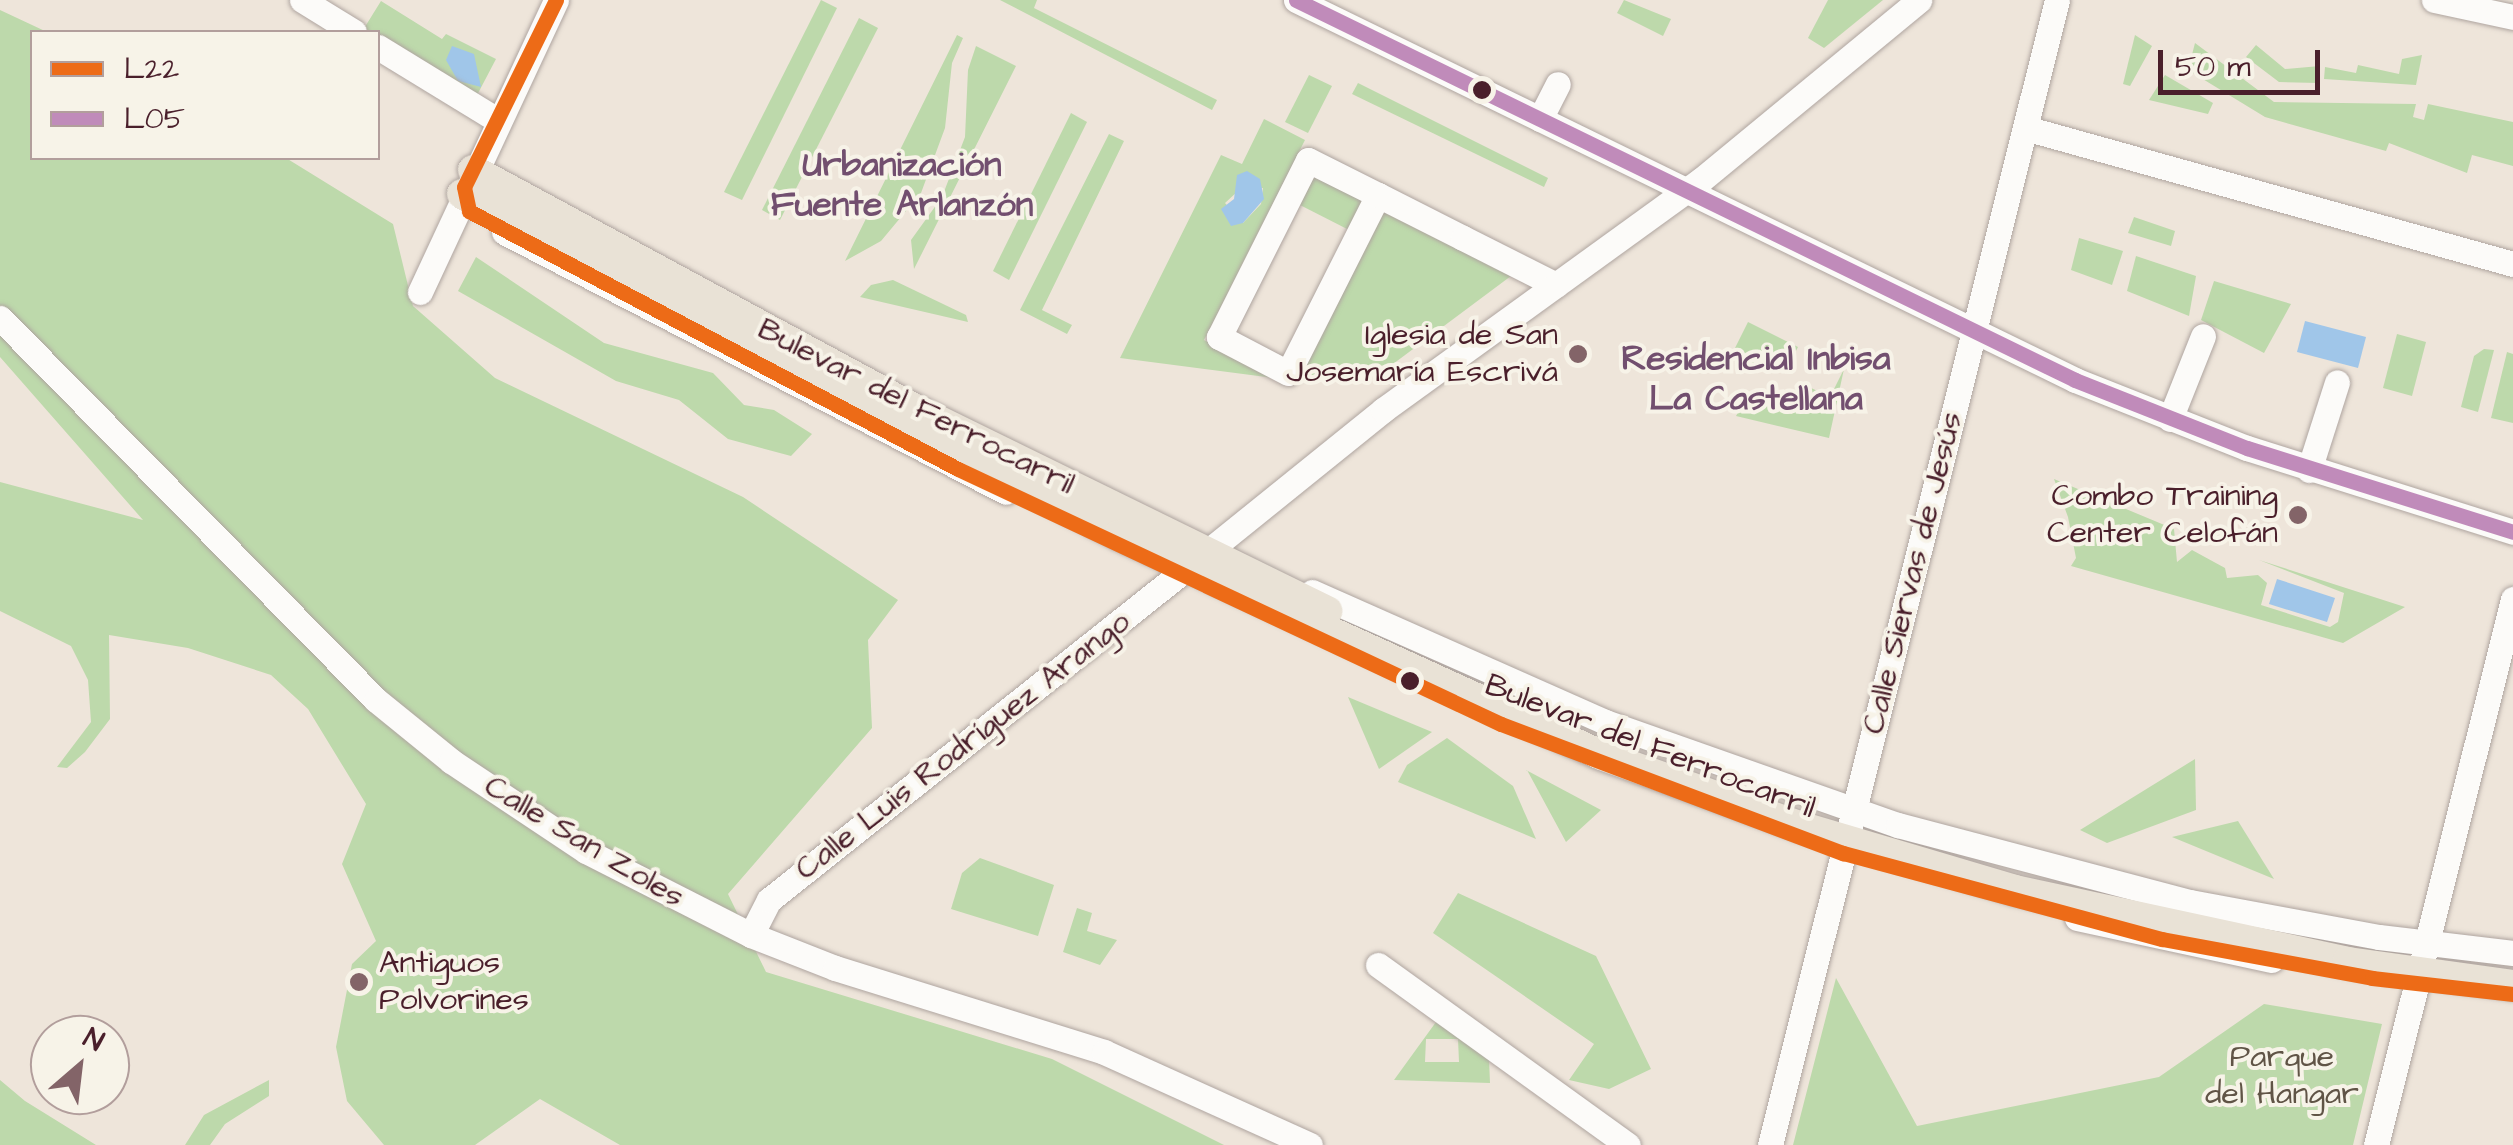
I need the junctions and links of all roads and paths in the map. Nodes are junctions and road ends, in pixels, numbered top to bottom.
1 (302, 0) edge
2 (556, 0) edge
3 (1296, 0) edge
4 (1918, 0) edge
5 (2056, 0) edge
6 (2434, 0) edge
7 (1327, 7) edge
8 (2513, 17) edge
9 (351, 30) edge
10 (380, 48) edge
11 (1558, 84) dead end
12 (1540, 119) junction
13 (498, 120) junction
14 (2024, 128) junction
15 (471, 174) junction
16 (1686, 190) junction
17 (1378, 195) junction
18 (2513, 264) edge
19 (1556, 285) junction
20 (420, 292) dead end
21 (0, 318) edge
22 (1974, 330) junction
23 (2203, 336) dead end
24 (2337, 382) dead end
25 (2170, 419) junction
26 (2309, 470) junction
27 (2513, 532) edge
28 (1197, 560) junction
29 (2513, 599) edge
30 (1849, 832) junction
31 (751, 935) junction
32 (2513, 952) edge
33 (2513, 964) edge
34 (1378, 965) dead end
35 (2424, 965) junction
36 (2513, 985) edge
37 (2513, 994) edge
38 (1310, 1145) edge
39 (1628, 1145) edge
40 (1770, 1145) edge
41 (2376, 1145) edge

1 - 9 street
2 - 13 street
3 - 7 street
4 - 16 street, Calle Luis Rodríguez Arango
5 - 14 street, Calle Siervas de Jesús
6 - 8 street
7 - 12 street
10 - 13 street
11 - 12 street
12 - 16 street
13 - 15 street
14 - 18 street
14 - 22 street, Calle Siervas de Jesús
15 - 20 street
15 - 28 main road, Bulevar del Ferrocarril
16 - 19 street, Calle Luis Rodríguez Arango
16 - 22 street
17 - 17 street
17 - 19 street
19 - 28 street, Calle Luis Rodríguez Arango
21 - 31 street, Calle San Zoles
22 - 25 street
22 - 30 street, Calle Siervas de Jesús
23 - 25 street
24 - 26 street
25 - 26 street
26 - 27 street
28 - 30 main road, Bulevar del Ferrocarril
28 - 31 street, Calle Luis Rodríguez Arango
29 - 35 street
30 - 35 main road, Bulevar del Ferrocarril
30 - 40 street, Calle Siervas de Jesús
31 - 38 street, Calle San Zoles
32 - 35 street, Bulevar del Ferrocarril
33 - 35 main road, Bulevar del Ferrocarril
34 - 39 street
35 - 36 main road, Bulevar del Ferrocarril
35 - 37 street, Bulevar del Ferrocarril
35 - 41 street

